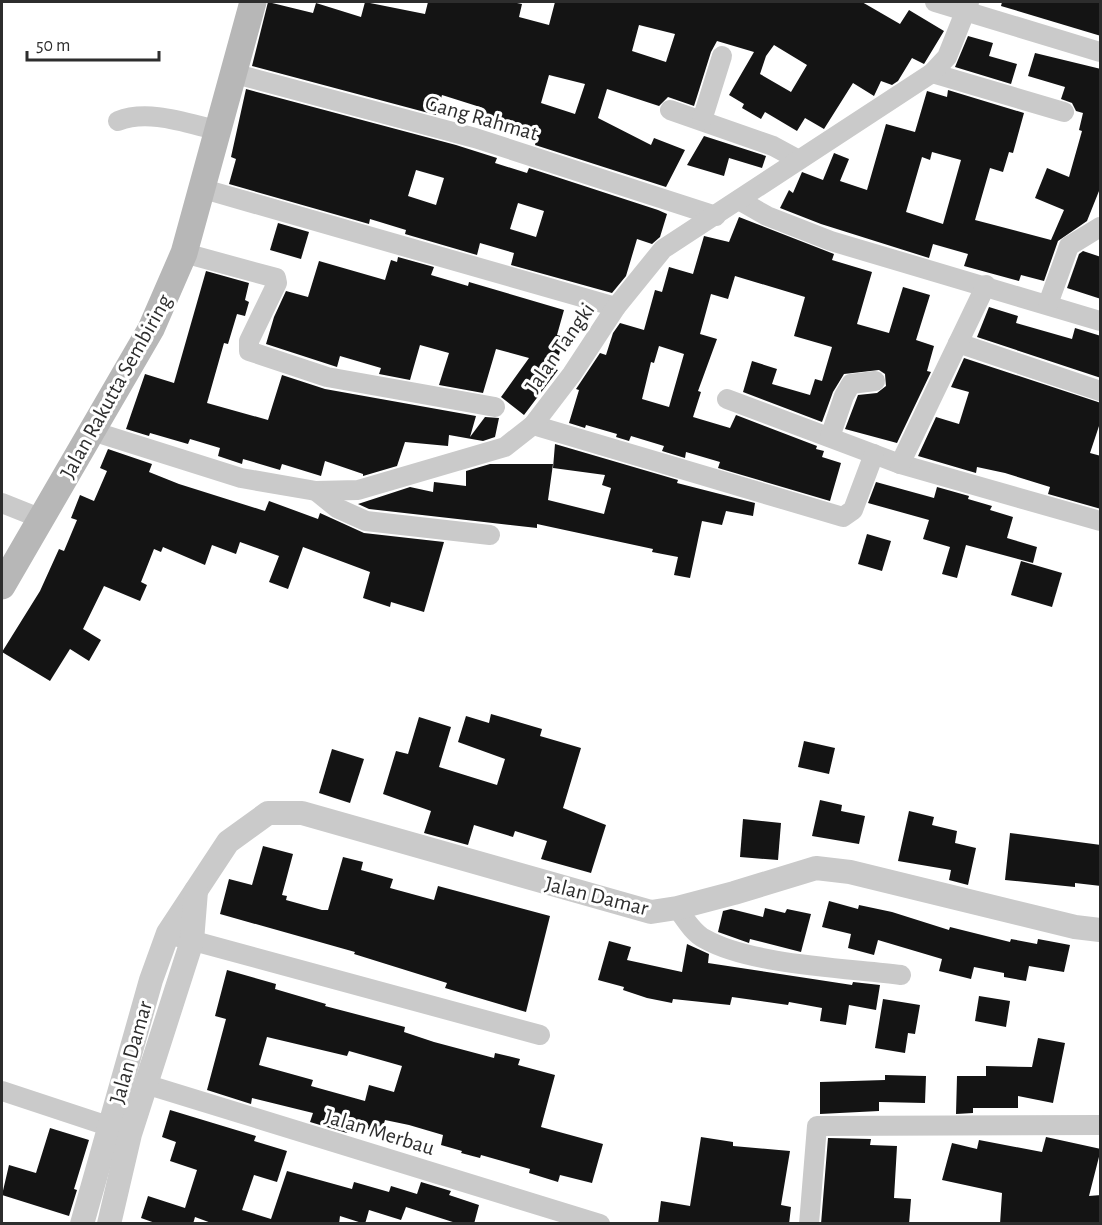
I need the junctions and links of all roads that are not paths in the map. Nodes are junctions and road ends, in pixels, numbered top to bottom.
1 (253, 2) edge
2 (935, 2) edge
3 (968, 7) edge
4 (1101, 52) edge
5 (722, 56) dead end
6 (232, 73) junction
7 (932, 73) junction
8 (670, 110) dead end
9 (1064, 112) dead end
10 (702, 120) junction
11 (118, 121) dead end
12 (216, 130) junction
13 (797, 159) junction
14 (200, 188) junction
15 (739, 200) junction
16 (716, 216) junction
17 (1101, 227) edge
18 (184, 252) junction
19 (986, 285) junction
20 (1048, 304) junction
21 (616, 307) junction
22 (1101, 321) edge
23 (958, 343) junction
24 (875, 381) dead end
25 (1101, 391) edge
26 (727, 399) dead end
27 (495, 407) dead end
28 (533, 424) junction
29 (92, 431) junction
30 (830, 437) junction
31 (874, 454) junction
32 (900, 465) junction
33 (316, 491) junction
34 (2, 503) edge
35 (42, 519) junction
36 (1101, 521) edge
37 (490, 535) dead end
38 (2, 586) edge
39 (197, 888) junction
40 (677, 908) junction
41 (1101, 930) edge
42 (168, 933) junction
43 (192, 940) junction
44 (901, 975) dead end
45 (540, 1035) dead end
46 (145, 1084) junction
47 (2, 1091) edge
48 (1101, 1125) edge
49 (108, 1126) junction
50 (81, 1224) edge
51 (109, 1224) edge
52 (600, 1224) edge
53 (808, 1224) edge

1 - 6 main road, Jalan Rakutta Sembiring
2 - 3 street
3 - 4 street
3 - 7 street, Jalan Tangki
5 - 10 street
6 - 12 main road, Jalan Rakutta Sembiring
6 - 16 street, Gang Rahmat
7 - 9 street
7 - 13 street, Jalan Tangki
8 - 10 street
10 - 13 street
11 - 12 street
12 - 14 main road, Jalan Rakutta Sembiring
13 - 15 street, Jalan Tangki
14 - 18 main road, Jalan Rakutta Sembiring
14 - 21 street
15 - 16 street, Jalan Tangki
15 - 19 street
16 - 21 street, Jalan Tangki
17 - 20 street
18 - 27 street
18 - 29 main road, Jalan Rakutta Sembiring
19 - 20 street
19 - 23 street
20 - 22 street
21 - 28 street, Jalan Tangki
23 - 25 street
23 - 32 street
24 - 30 street
26 - 30 street
28 - 31 street
28 - 33 street, Jalan Tangki
29 - 33 street, Jalan Tangki
29 - 35 main road, Jalan Rakutta Sembiring
30 - 31 street
31 - 32 street
32 - 36 street
33 - 37 street
34 - 35 street
35 - 38 main road, Jalan Rakutta Sembiring
39 - 40 street, Jalan Damar
39 - 42 street, Jalan Damar
39 - 43 street, Jalan Damar
40 - 41 street, Jalan Damar
40 - 44 street
42 - 43 street
42 - 49 street, Jalan Damar
43 - 45 street
43 - 46 street, Jalan Damar
46 - 51 street, Jalan Damar
46 - 52 street, Jalan Merbau
47 - 49 street
48 - 53 street
49 - 50 street, Jalan Damar

